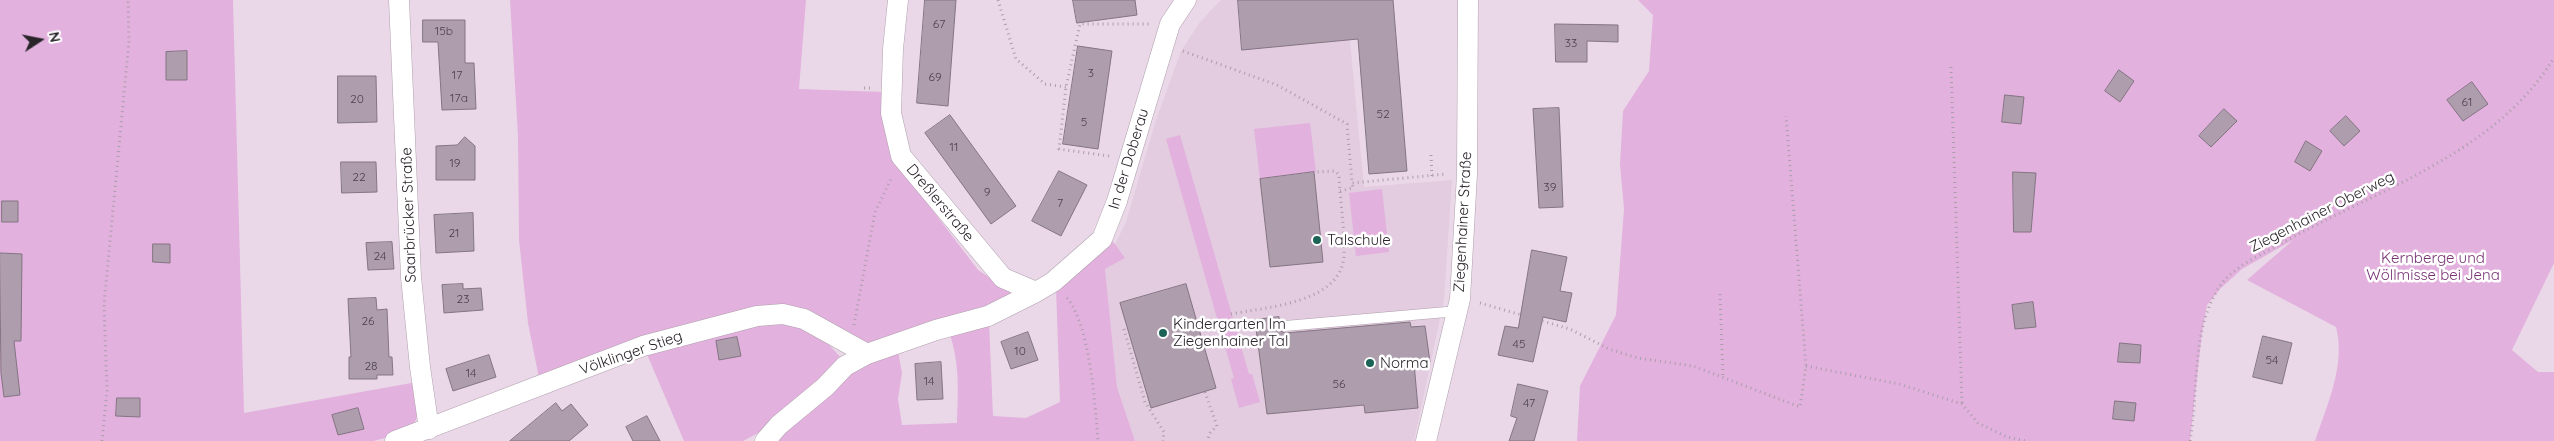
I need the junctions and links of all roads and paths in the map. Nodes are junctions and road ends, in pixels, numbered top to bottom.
1 (128, 0) edge
2 (399, 0) edge
3 (898, 0) edge
4 (998, 0) edge
5 (1186, 0) edge
6 (1468, 0) edge
7 (1170, 24) junction
8 (1183, 50) dead end
9 (2554, 58) edge
10 (1951, 67) dead end
11 (1066, 87) junction
12 (1786, 116) dead end
13 (1431, 155) dead end
14 (901, 156) junction
15 (1130, 160) junction
16 (1316, 172) dead end
17 (1467, 174) junction
18 (1432, 176) junction
19 (1352, 183) junction
20 (1340, 191) junction
21 (1045, 287) junction
22 (1720, 294) dead end
23 (1479, 303) dead end
24 (1458, 311) junction
25 (1232, 314) dead end
26 (1285, 326) dead end
27 (1124, 329) dead end
28 (859, 350) junction
29 (1806, 366) junction
30 (1722, 377) junction
31 (1205, 392) dead end
32 (1962, 404) junction
33 (429, 429) junction
34 (2192, 434) junction
35 (102, 441) edge
36 (395, 441) edge
37 (765, 441) edge
38 (1098, 441) edge
39 (1163, 441) edge
40 (1207, 441) edge
41 (1426, 441) edge
42 (2026, 441) edge
43 (2186, 441) edge
44 (2190, 441) edge

1 - 35 path
2 - 33 street, Saarbrücker Straße
3 - 14 street, Dreßlerstraße
4 - 11 path
5 - 7 street, In der Doberau
6 - 17 street, Ziegenhainer Straße
7 - 11 path
7 - 15 street, In der Doberau
8 - 19 path
9 - 34 path, Ziegenhainer Oberweg
10 - 32 path
11 - 15 path
12 - 29 path
13 - 18 path
14 - 21 street, Dreßlerstraße
14 - 28 path
15 - 21 street, In der Doberau
16 - 20 path
17 - 18 path
17 - 24 street, Ziegenhainer Straße
18 - 19 path
19 - 20 path
20 - 25 path
21 - 28 street, In der Doberau
21 - 38 path
22 - 30 path
23 - 30 path
24 - 26 lane
24 - 41 street, Ziegenhainer Straße
27 - 39 path
28 - 33 street, Völklinger Stieg
28 - 37 street, In der Doberau
29 - 30 path
29 - 32 path
31 - 40 path
32 - 42 path
33 - 36 street, Völklinger Stieg
34 - 43 path
34 - 44 path, Ziegenhainer Oberweg

